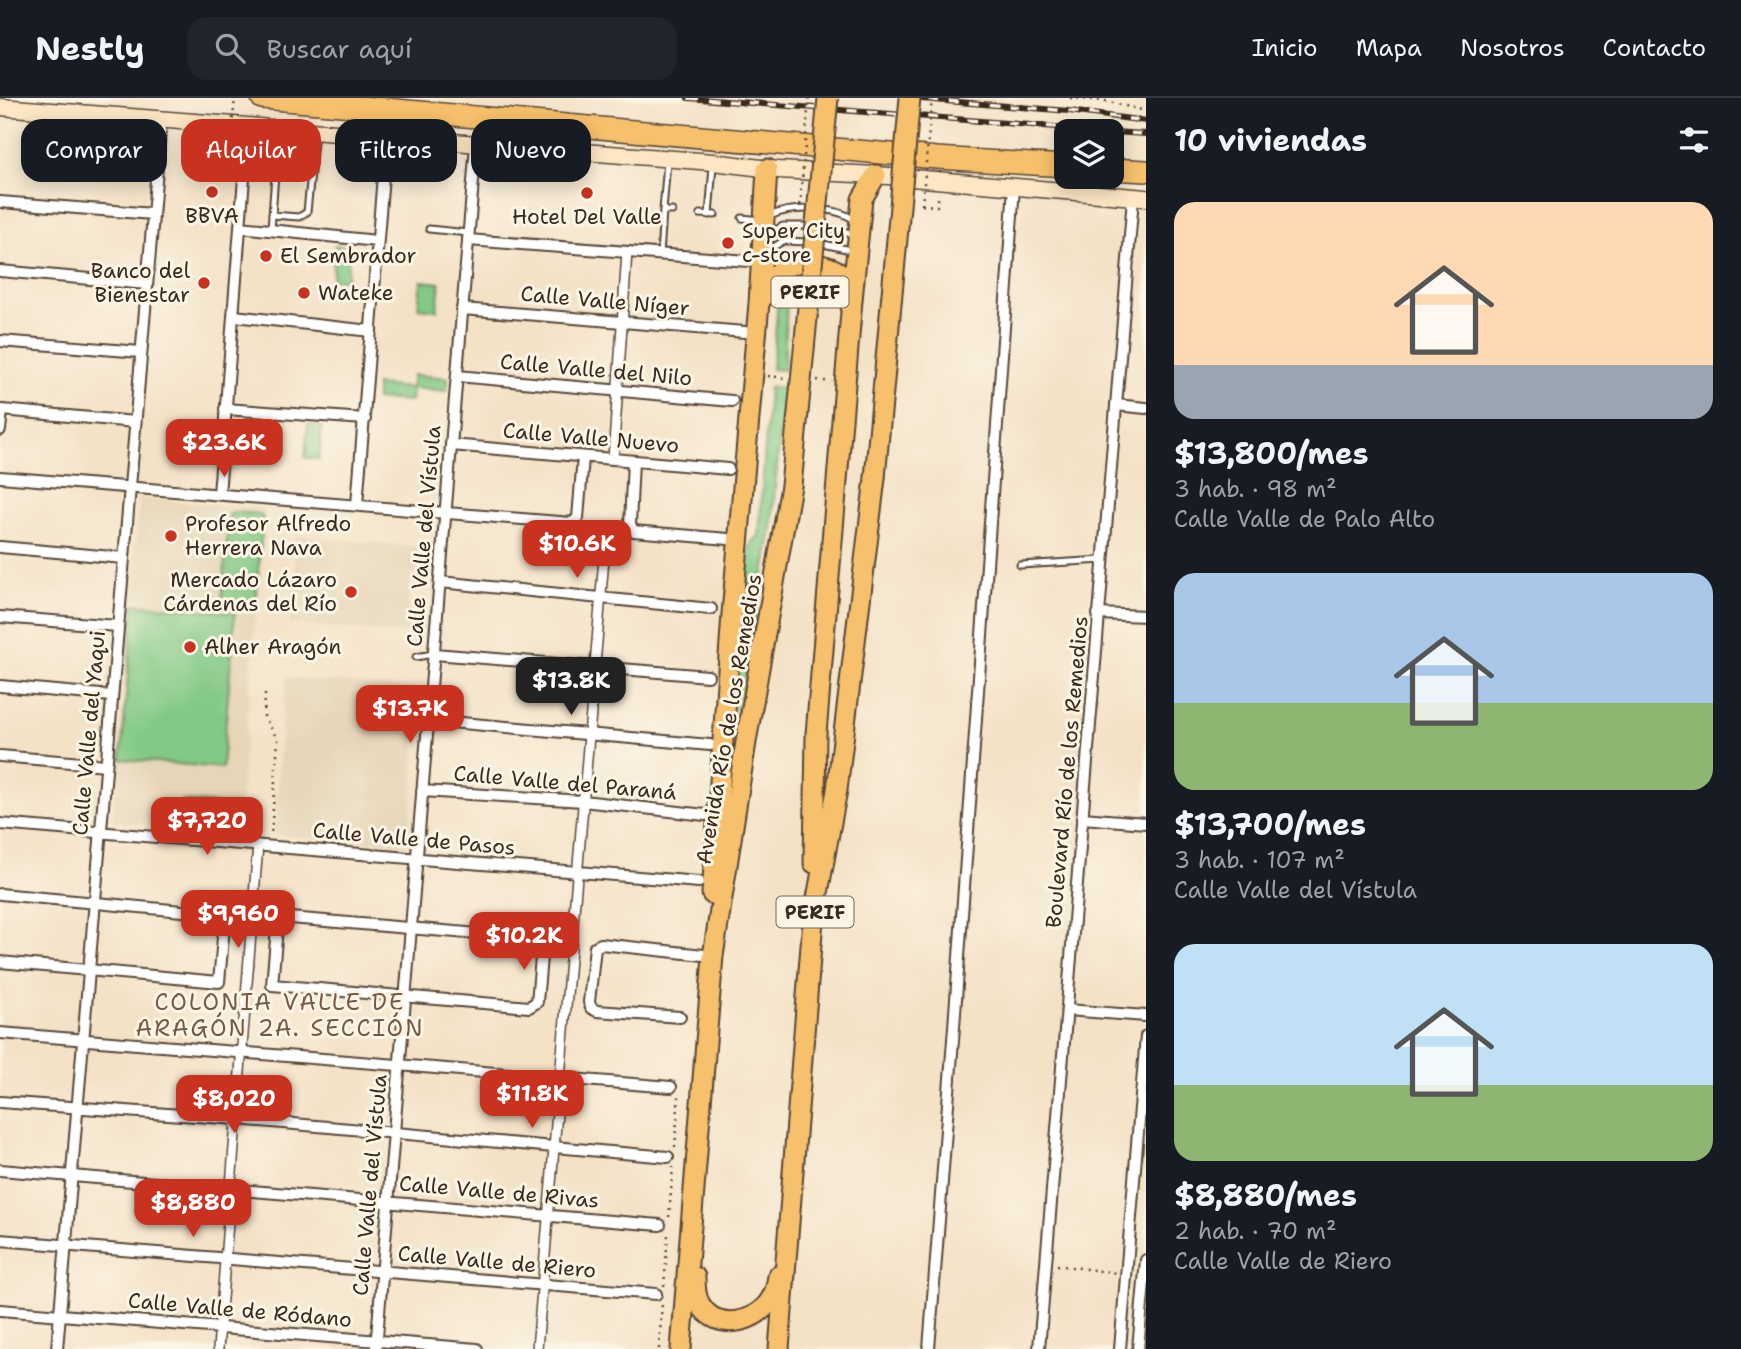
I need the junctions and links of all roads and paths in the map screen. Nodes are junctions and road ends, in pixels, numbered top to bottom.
1 (235, 98) edge
2 (262, 98) edge
3 (809, 98) edge
4 (828, 98) edge
5 (910, 98) edge
6 (932, 98) edge
7 (1070, 98) edge
8 (0, 107) edge
9 (1146, 111) edge
10 (138, 119) edge
11 (233, 119) edge
12 (591, 153) edge
13 (667, 159) junction
14 (713, 162) junction
15 (1054, 165) edge
16 (767, 169) junction
17 (1124, 170) edge
18 (1146, 171) edge
19 (876, 176) junction
20 (156, 182) edge
21 (243, 182) edge
22 (274, 182) edge
23 (310, 182) edge
24 (382, 182) edge
25 (473, 182) edge
26 (1014, 187) junction
27 (1139, 198) edge
28 (0, 202) edge
29 (800, 205) dead end
30 (937, 206) dead end
31 (663, 211) junction
32 (672, 211) dead end
33 (700, 214) dead end
34 (153, 215) junction
35 (272, 215) junction
36 (742, 218) dead end
37 (240, 227) junction
38 (429, 229) dead end
39 (271, 230) junction
40 (468, 237) junction
41 (377, 241) junction
42 (858, 241) junction
43 (759, 243) junction
44 (627, 252) junction
45 (660, 255) junction
46 (0, 271) edge
47 (147, 284) junction
48 (852, 300) junction
49 (759, 303) junction
50 (462, 309) junction
51 (234, 316) junction
52 (622, 322) junction
53 (371, 331) junction
54 (745, 332) dead end
55 (0, 341) edge
56 (141, 352) junction
57 (457, 376) junction
58 (618, 392) junction
59 (732, 401) dead end
60 (1116, 405) junction
61 (225, 408) junction
62 (1146, 408) edge
63 (2, 410) edge
64 (365, 419) junction
65 (135, 422) junction
66 (0, 430) edge
67 (451, 445) junction
68 (583, 457) junction
69 (613, 459) junction
70 (634, 461) junction
71 (727, 469) dead end
72 (0, 477) edge
73 (130, 487) junction
74 (219, 494) junction
75 (357, 505) junction
76 (445, 512) junction
77 (734, 531) junction
78 (606, 535) dead end
79 (0, 547) edge
80 (118, 558) junction
81 (1103, 560) junction
82 (1020, 565) dead end
83 (440, 582) junction
84 (600, 598) junction
85 (711, 608) dead end
86 (1098, 614) junction
87 (1146, 616) edge
88 (0, 617) edge
89 (118, 626) junction
90 (434, 654) junction
91 (416, 657) dead end
92 (594, 666) junction
93 (708, 676) dead end
94 (0, 686) edge
95 (265, 694) dead end
96 (112, 696) junction
97 (428, 720) junction
98 (589, 734) junction
99 (710, 745) dead end
100 (0, 756) edge
101 (106, 765) junction
102 (422, 791) junction
103 (583, 801) junction
104 (705, 815) dead end
105 (1082, 818) junction
106 (1146, 823) edge
107 (0, 824) edge
108 (100, 832) junction
109 (258, 845) junction
110 (270, 846) junction
111 (417, 858) junction
112 (577, 872) junction
113 (699, 882) dead end
114 (0, 894) edge
115 (94, 902) junction
116 (813, 920) junction
117 (411, 928) junction
118 (713, 956) junction
119 (0, 962) edge
120 (89, 970) junction
121 (405, 997) junction
122 (1067, 1010) junction
123 (1146, 1016) edge
124 (680, 1017) dead end
125 (0, 1034) edge
126 (1146, 1036) edge
127 (83, 1041) junction
128 (243, 1051) junction
129 (400, 1065) junction
130 (560, 1078) junction
131 (675, 1091) joint
132 (0, 1102) edge
133 (1143, 1102) edge
134 (77, 1108) junction
135 (237, 1119) junction
136 (394, 1134) junction
137 (554, 1147) junction
138 (672, 1155) junction
139 (0, 1170) edge
140 (71, 1176) junction
141 (1133, 1187) junction
142 (231, 1188) junction
143 (1146, 1189) edge
144 (388, 1203) junction
145 (693, 1213) junction
146 (548, 1215) junction
147 (660, 1226) dead end
148 (789, 1230) junction
149 (0, 1240) edge
150 (65, 1245) junction
151 (225, 1258) junction
152 (1146, 1260) edge
153 (1046, 1264) junction
154 (383, 1272) junction
155 (1126, 1274) junction
156 (1145, 1277) edge
157 (542, 1285) junction
158 (656, 1294) dead end
159 (0, 1310) edge
160 (60, 1314) junction
161 (219, 1328) junction
162 (376, 1345) edge
163 (57, 1349) edge
164 (218, 1349) edge
165 (477, 1349) edge
166 (537, 1349) edge
167 (659, 1349) edge
168 (681, 1349) edge
169 (779, 1349) edge
170 (929, 1349) edge
171 (1039, 1349) edge
172 (1121, 1349) edge
173 (1138, 1349) edge

1 - 11 path, bridge
2 - 15 highway
3 - 29 path, bridge
4 - 118 highway, Avenida Río de los Remedios / PERIF, bridge
5 - 116 highway, PERIF, bridge
6 - 30 path, bridge
7 - 9 path
8 - 10 main road
12 - 13 main road
13 - 14 main road
13 - 31 lane
14 - 16 main road
14 - 33 lane
16 - 19 main road
16 - 43 highway
17 - 18 highway
19 - 26 main road
19 - 42 highway
20 - 34 street, Calle Valle del Yaqui
21 - 37 street
22 - 35 lane
23 - 35 lane
24 - 41 street
25 - 40 street, Calle Valle del Vístula
26 - 27 main road
26 - 170 street
27 - 60 street, Boulevard Río de los Remedios
28 - 34 street
31 - 32 lane
31 - 45 lane
34 - 47 street, Calle Valle del Yaqui
35 - 39 lane
36 - 43 lane
37 - 39 street
37 - 51 street
38 - 40 lane
39 - 41 street
40 - 44 street
40 - 50 street, Calle Valle del Vístula
41 - 53 street
42 - 43 lane
42 - 43 lane
42 - 43 lane
42 - 48 highway
43 - 45 street
43 - 49 highway
44 - 45 street
44 - 52 street
46 - 47 street
47 - 56 street, Calle Valle del Yaqui
48 - 49 highway
48 - 116 highway
49 - 77 highway
50 - 52 street, Calle Valle Níger
50 - 57 street, Calle Valle del Vístula
51 - 53 street
51 - 61 street
52 - 54 street, Calle Valle Níger
52 - 58 street
53 - 64 street
55 - 56 street
56 - 65 street, Calle Valle del Yaqui
57 - 58 street, Calle Valle del Nilo
57 - 67 street, Calle Valle del Vístula
58 - 59 street, Calle Valle del Nilo
58 - 69 street
60 - 62 street
60 - 81 street, Boulevard Río de los Remedios
61 - 64 street
61 - 74 street
63 - 65 street
63 - 66 street
64 - 75 street
65 - 73 street, Calle Valle del Yaqui
67 - 68 street, Calle Valle Nuevo
67 - 76 street, Calle Valle del Vístula
68 - 69 street, Calle Valle Nuevo
68 - 76 street
69 - 70 street, Calle Valle Nuevo
70 - 71 street, Calle Valle Nuevo
70 - 77 street
72 - 73 street
73 - 74 street
73 - 80 street, Calle Valle del Yaqui
74 - 75 street
75 - 76 street
76 - 83 street, Calle Valle del Vístula
77 - 118 highway
78 - 84 street
79 - 80 street
80 - 89 street, Calle Valle del Yaqui
81 - 82 lane
81 - 86 street, Boulevard Río de los Remedios
83 - 84 street
83 - 90 street, Calle Valle del Vístula
84 - 85 street
84 - 92 street
86 - 87 street
86 - 105 street, Boulevard Río de los Remedios
88 - 89 street
89 - 96 street, Calle Valle del Yaqui
90 - 91 lane
90 - 92 street
90 - 97 street, Calle Valle del Vístula
92 - 93 street
92 - 98 street
94 - 96 street
95 - 110 path
96 - 101 street, Calle Valle del Yaqui
97 - 98 street
97 - 102 street, Calle Valle del Vístula
98 - 99 street
98 - 103 street
100 - 101 street
101 - 108 street, Calle Valle del Yaqui
102 - 103 street, Calle Valle del Paraná
102 - 111 street, Calle Valle del Vístula
103 - 104 street, Calle Valle del Paraná
103 - 112 street
105 - 106 street
105 - 122 street, Boulevard Río de los Remedios
107 - 108 street, Calle Valle de Pasos
108 - 109 street, Calle Valle de Pasos
108 - 115 street, Calle Valle del Yaqui
109 - 110 street, Calle Valle de Pasos
109 - 128 street
110 - 111 street, Calle Valle de Pasos
111 - 112 street, Calle Valle de Pasos
111 - 117 street, Calle Valle del Vístula
112 - 113 street, Calle Valle de Pasos
112 - 130 street
114 - 115 street
115 - 120 street, Calle Valle del Yaqui
115 - 120 street
116 - 148 highway, PERIF
117 - 121 street, Calle Valle del Vístula
117 - 121 street
117 - 121 street
118 - 124 street
118 - 145 highway, Avenida Río de los Remedios / PERIF
119 - 120 street
120 - 127 street, Calle Valle del Yaqui
121 - 129 street, Calle Valle del Vístula
122 - 123 street
122 - 153 street, Boulevard Río de los Remedios
125 - 127 street
126 - 133 street
127 - 128 street
127 - 134 street, Calle Valle del Yaqui
128 - 129 street
128 - 135 street
129 - 130 street
129 - 136 street, Calle Valle del Vístula
130 - 131 street
130 - 137 street
131 - 138 path
132 - 134 street
133 - 141 street
134 - 135 street
134 - 140 street, Calle Valle del Yaqui
135 - 136 street
135 - 142 street
136 - 137 street
136 - 144 street, Calle Valle del Vístula
137 - 138 street
137 - 146 street
138 - 167 path
139 - 140 street, Calle Valle de Rivas
140 - 142 street, Calle Valle de Rivas
140 - 150 street, Calle Valle del Yaqui
141 - 143 street
141 - 155 street
142 - 144 street, Calle Valle de Rivas
142 - 151 street
144 - 146 street, Calle Valle de Rivas
144 - 154 street, Calle Valle del Vístula
145 - 148 highway
145 - 168 highway, Avenida Río de los Remedios / PERIF
146 - 147 street, Calle Valle de Rivas
146 - 157 street
148 - 169 highway, PERIF
149 - 150 street, Calle Valle de Riero
150 - 151 street, Calle Valle de Riero
150 - 160 street, Calle Valle del Yaqui
151 - 154 street, Calle Valle de Riero
151 - 161 street
152 - 156 street
153 - 155 path
153 - 171 street, Boulevard Río de los Remedios
154 - 157 street, Calle Valle de Riero
154 - 162 street, Calle Valle del Vístula
155 - 156 street
155 - 172 street
156 - 173 street
157 - 158 street, Calle Valle de Riero
157 - 166 street
159 - 160 street, Calle Valle de Ródano
160 - 161 street, Calle Valle de Ródano
160 - 163 street, Calle Valle del Yaqui
161 - 162 street, Calle Valle de Ródano
161 - 164 street
162 - 165 street, Calle Valle de Ródano

